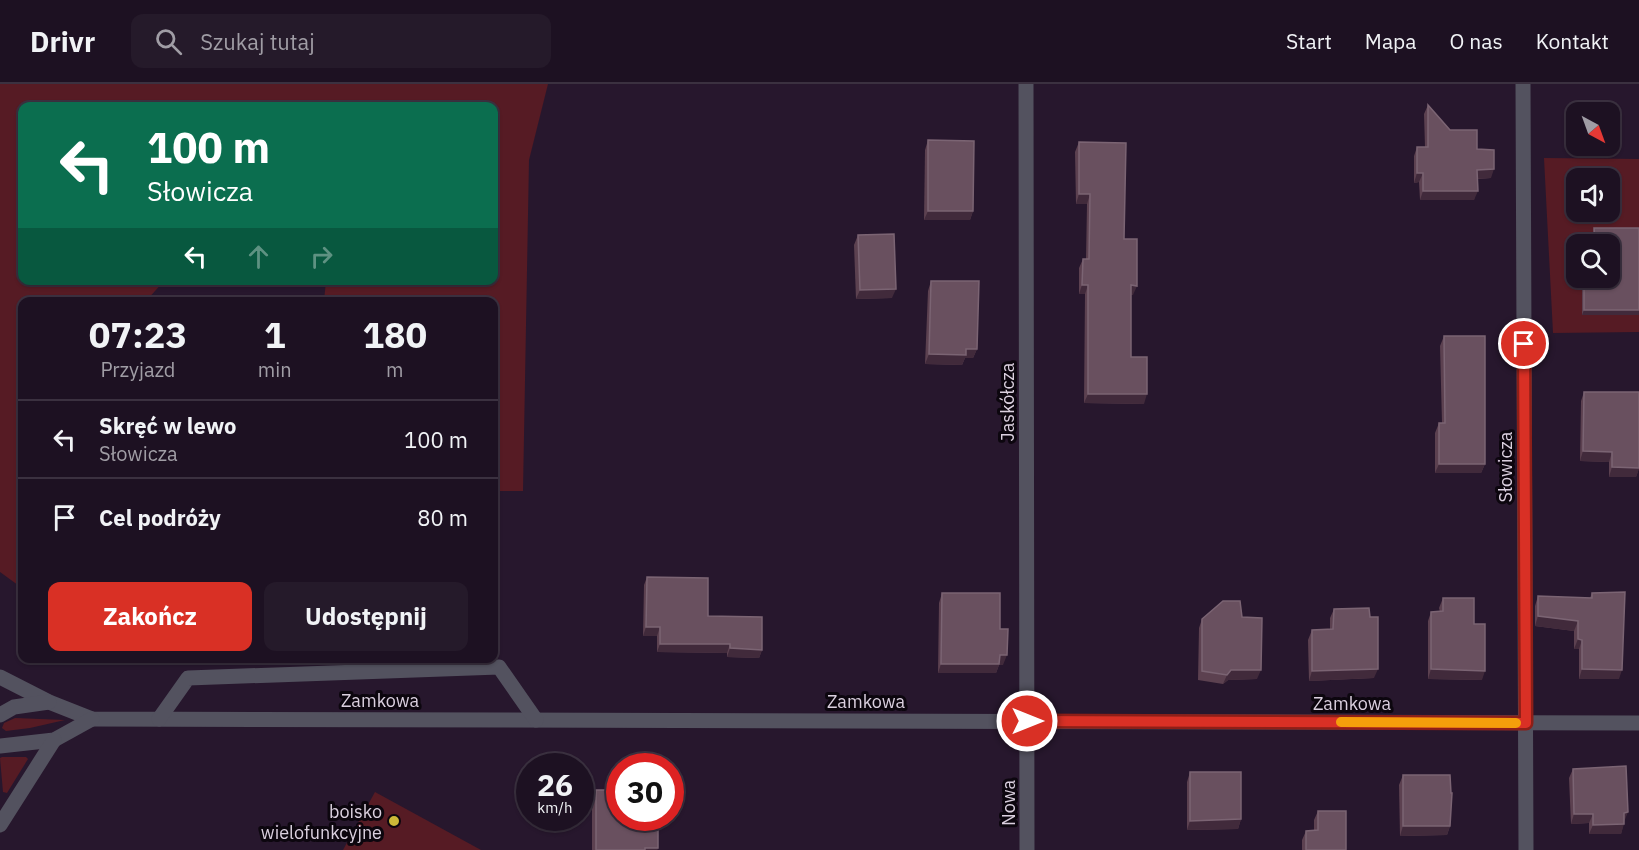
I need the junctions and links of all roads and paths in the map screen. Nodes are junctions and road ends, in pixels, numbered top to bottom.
1 (1026, 84) edge
2 (1523, 84) edge
3 (0, 677) edge
4 (49, 702) junction
5 (0, 715) edge
6 (92, 719) junction
7 (159, 719) junction
8 (536, 720) junction
9 (1027, 721) junction
10 (1526, 723) junction
11 (1639, 723) edge
12 (54, 740) junction
13 (0, 746) edge
14 (0, 825) edge
15 (1027, 850) edge
16 (1526, 850) edge

1 - 9 street, Jaskółcza
2 - 10 street, Słowicza
3 - 4 street, Zamkowa
4 - 5 street, Zamkowa
4 - 6 street, Zamkowa
6 - 7 street, Zamkowa
6 - 12 street, Zamkowa
7 - 8 street, Zamkowa
7 - 8 street
8 - 9 street, Zamkowa
9 - 10 street, Zamkowa
9 - 15 street, Nowa
10 - 11 street, Zamkowa
10 - 16 street, Słowicza
12 - 13 street, Zamkowa
12 - 14 street, Zamkowa

